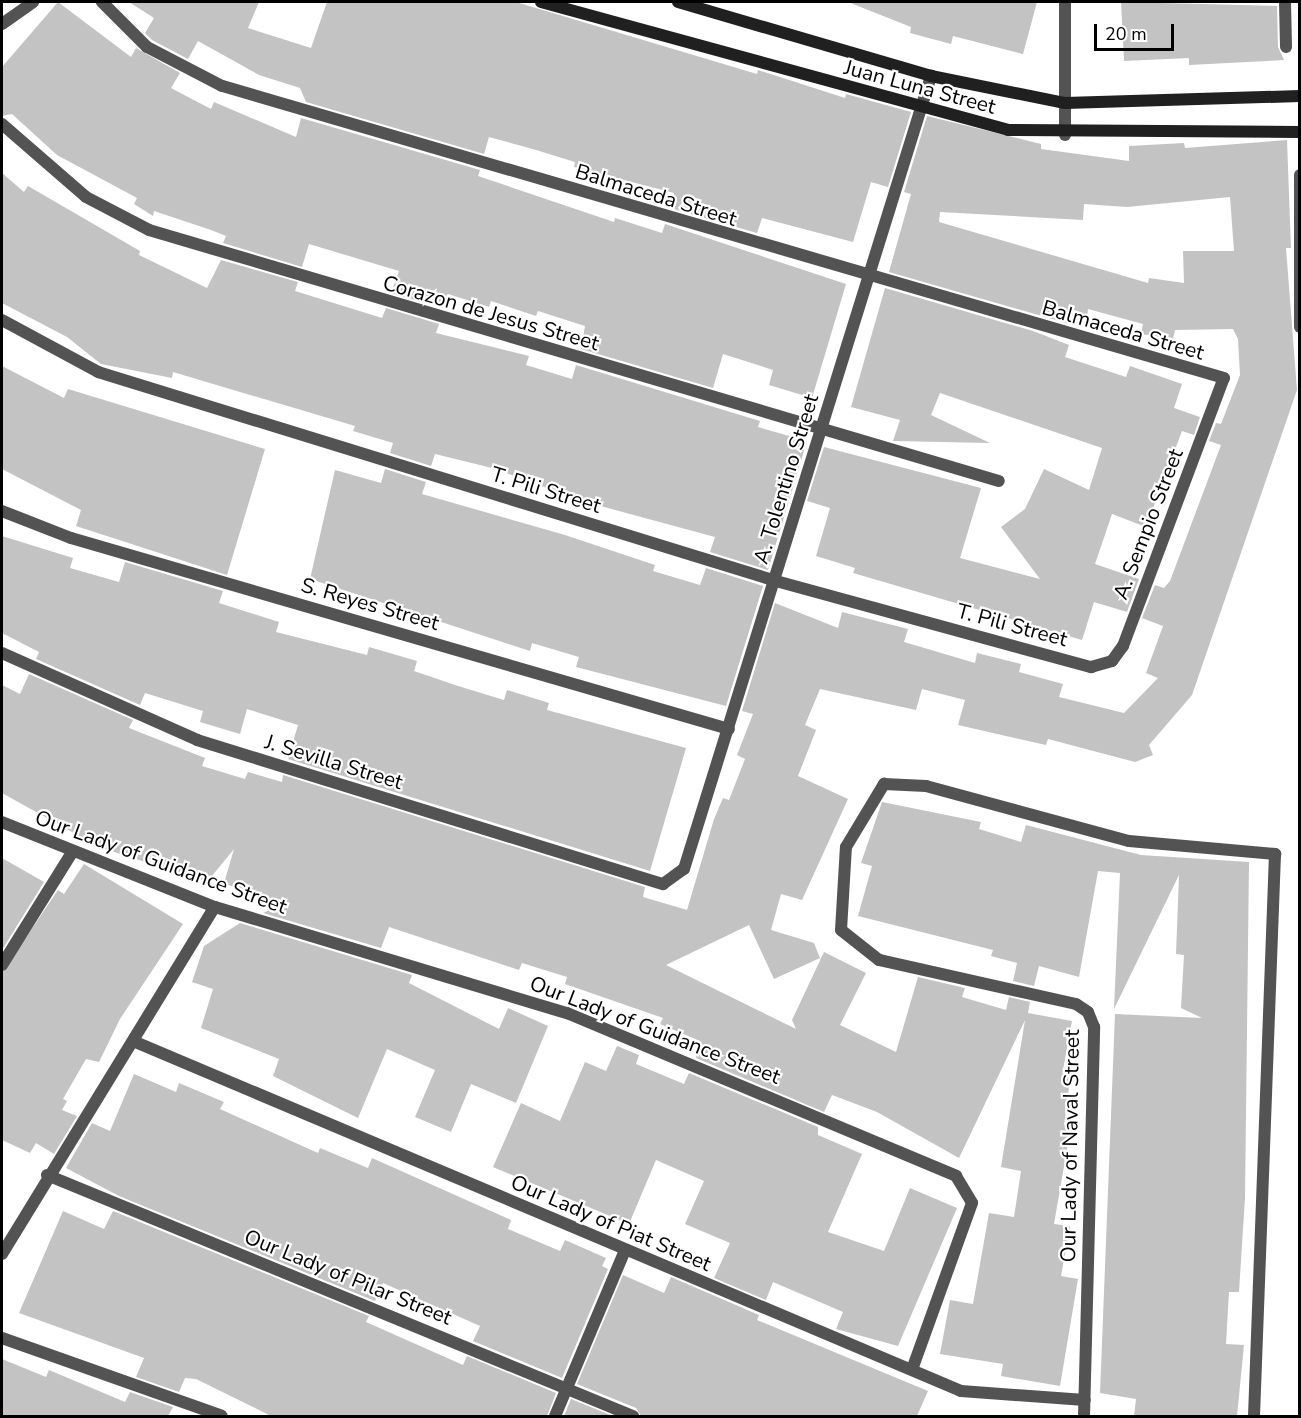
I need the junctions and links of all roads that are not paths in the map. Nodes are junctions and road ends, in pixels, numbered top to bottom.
1 (33, 2) edge
2 (102, 2) edge
3 (541, 2) edge
4 (678, 2) edge
5 (1065, 2) edge
6 (1285, 2) edge
7 (2, 24) edge
8 (1286, 47) dead end
9 (931, 76) junction
10 (1299, 96) edge
11 (1065, 103) junction
12 (1299, 106) edge
13 (922, 108) junction
14 (2, 124) edge
15 (1299, 132) edge
16 (1065, 135) junction
17 (1299, 175) edge
18 (868, 278) junction
19 (2, 320) edge
20 (1299, 327) edge
21 (1224, 378) joint
22 (822, 430) junction
23 (999, 481) dead end
24 (2, 511) edge
25 (776, 581) junction
26 (2, 652) edge
27 (1091, 667) joint
28 (729, 729) junction
29 (2, 822) edge
30 (71, 854) junction
31 (663, 884) joint
32 (215, 907) junction
33 (2, 965) edge
34 (133, 1041) junction
35 (47, 1175) junction
36 (625, 1250) junction
37 (2, 1254) edge
38 (2, 1338) edge
39 (912, 1370) junction
40 (566, 1388) junction
41 (1085, 1400) junction
42 (222, 1416) edge
43 (555, 1416) edge
44 (633, 1416) edge
45 (1084, 1416) edge
46 (1254, 1416) edge

1 - 7 street
2 - 18 street, Balmaceda Street
3 - 13 street, Juan Luna Street
4 - 9 street, Juan Luna Street
5 - 11 street
6 - 8 street
9 - 11 street, Juan Luna Street
9 - 13 street, A. Tolentino Street
10 - 11 street, Juan Luna Street
10 - 12 street
11 - 16 street
13 - 16 street, Juan Luna Street
13 - 18 street, A. Tolentino Street
14 - 22 street, Corazon de Jesus Street
15 - 16 street, Juan Luna Street
17 - 20 street
18 - 21 street, Balmaceda Street
18 - 22 street, A. Tolentino Street
19 - 25 street, T. Pili Street
21 - 27 street, A. Sempio Street
22 - 23 street, Corazon de Jesus Street
22 - 25 street, A. Tolentino Street
24 - 28 street, S. Reyes Street
25 - 27 street, T. Pili Street
25 - 28 street, A. Tolentino Street
26 - 31 street, J. Sevilla Street
28 - 31 street, A. Tolentino Street
29 - 30 street, Our Lady of Guidance Street
30 - 32 street, Our Lady of Guidance Street
30 - 33 street
32 - 34 street
32 - 39 street, Our Lady of Guidance Street
34 - 35 street
34 - 36 street, Our Lady of Piat Street
35 - 37 street
35 - 40 street, Our Lady of Pilar Street
36 - 39 street, Our Lady of Piat Street
36 - 40 street
38 - 42 street
39 - 41 street, Our Lady of Piat Street
40 - 43 street
40 - 44 street, Our Lady of Pilar Street
41 - 45 street, Our Lady of Naval Street
41 - 46 street, Our Lady of Naval Street

